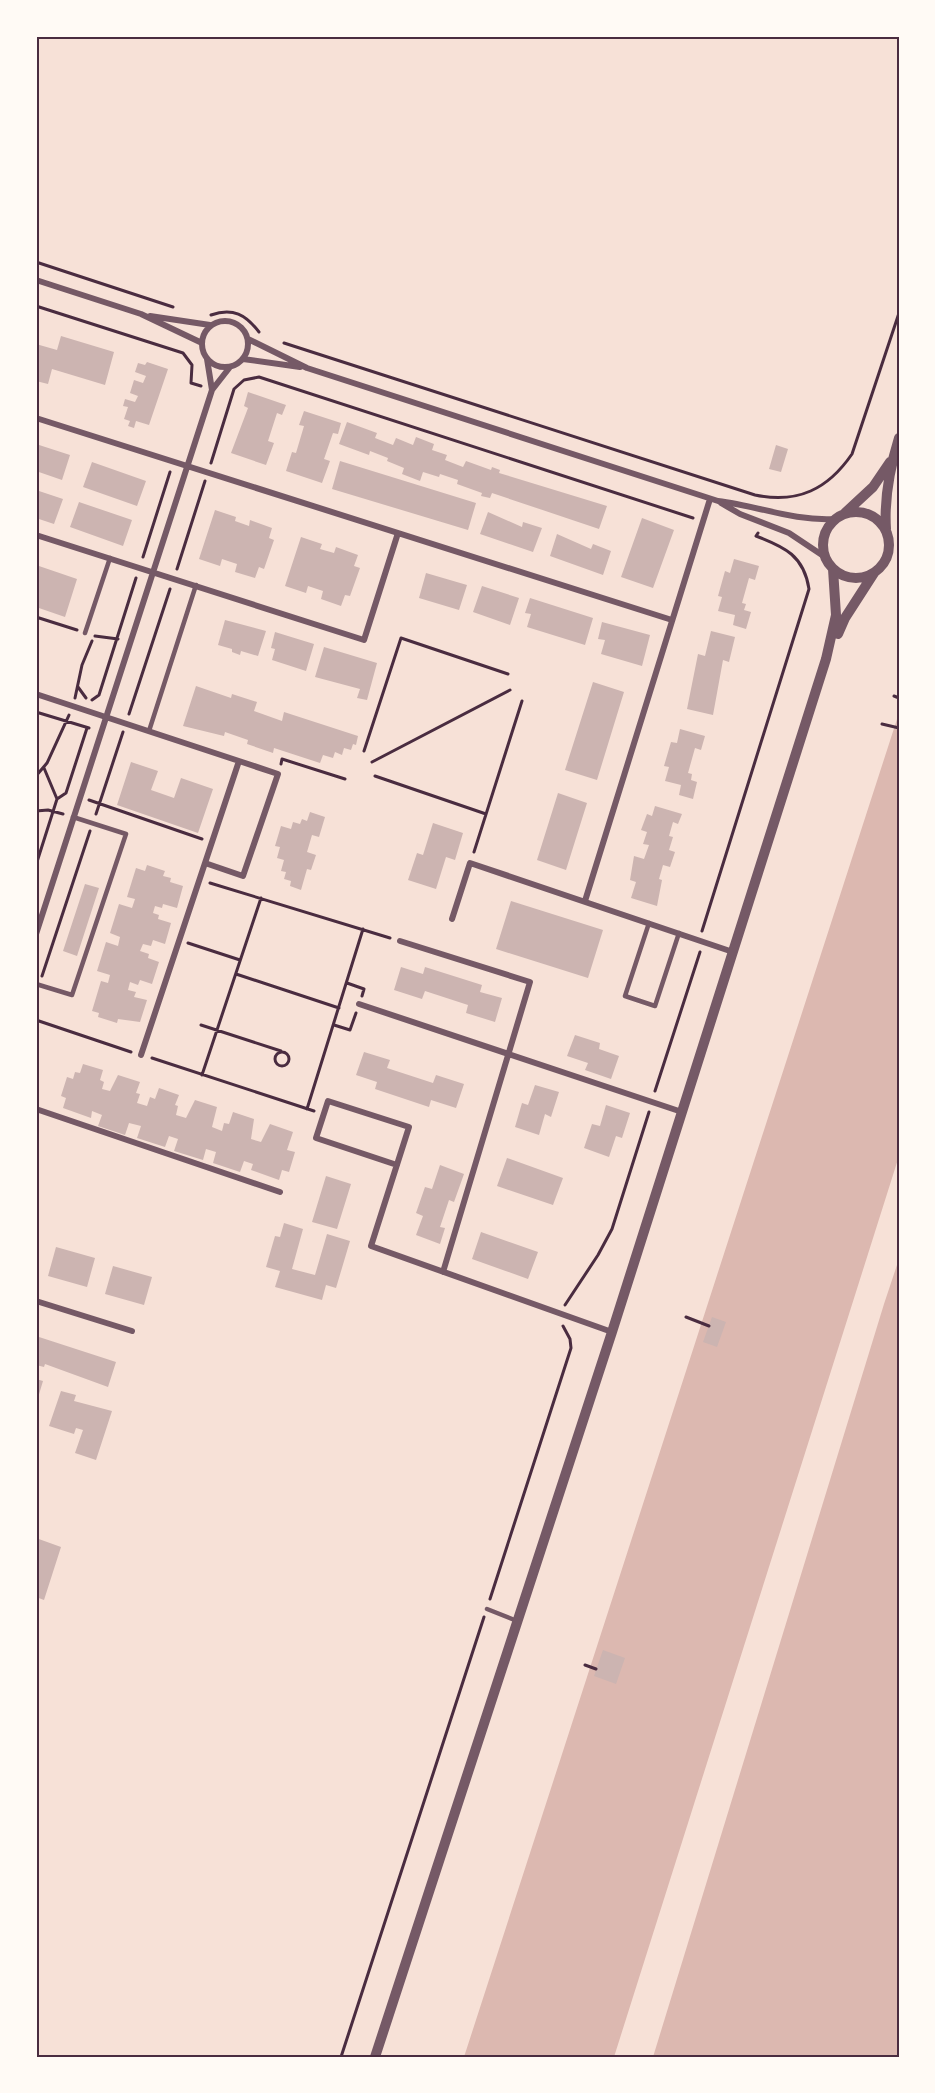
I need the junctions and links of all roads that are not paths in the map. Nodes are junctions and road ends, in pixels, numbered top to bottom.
1 (36, 280) edge
2 (141, 314) junction
3 (210, 325) junction
4 (248, 339) junction
5 (201, 343) junction
6 (207, 359) junction
7 (243, 359) junction
8 (230, 367) junction
9 (307, 368) junction
10 (212, 390) junction
11 (36, 418) edge
12 (899, 438) edge
13 (892, 460) junction
14 (187, 467) junction
15 (710, 499) junction
16 (718, 501) junction
17 (838, 517) junction
18 (886, 532) junction
19 (398, 533) junction
20 (36, 535) edge
21 (825, 557) junction
22 (110, 558) junction
23 (833, 569) junction
24 (152, 572) junction
25 (875, 572) junction
26 (195, 585) junction
27 (672, 620) junction
28 (86, 633) road end
29 (826, 659) junction
30 (36, 694) edge
31 (106, 717) junction
32 (149, 731) junction
33 (239, 761) junction
34 (73, 817) junction
35 (205, 862) junction
36 (585, 901) junction
37 (452, 920) dead end
38 (649, 923) junction
39 (679, 933) junction
40 (36, 934) edge
41 (400, 941) road end
42 (733, 952) junction
43 (37, 985) edge
44 (359, 1005) dead end
45 (508, 1053) junction
46 (141, 1055) road end
47 (36, 1109) edge
48 (682, 1112) junction
49 (397, 1165) junction
50 (280, 1192) dead end
51 (443, 1272) junction
52 (36, 1301) edge
53 (132, 1331) dead end
54 (612, 1332) junction
55 (487, 1609) road end
56 (517, 1621) junction
57 (375, 2057) edge

1 - 2 street
2 - 3 street
2 - 5 street
3 - 4 street
3 - 5 street
4 - 7 street
4 - 9 street
5 - 6 street
6 - 8 street
6 - 10 street
7 - 8 street
7 - 9 street
8 - 10 street
9 - 15 street
10 - 14 street
11 - 14 street
12 - 13 street
13 - 17 street
13 - 18 street
14 - 19 street
14 - 24 street
15 - 16 street
15 - 27 street
16 - 17 street
16 - 21 street
17 - 18 street
17 - 21 street
18 - 25 street
19 - 26 street
19 - 27 street
20 - 22 street
21 - 23 street
22 - 24 street
22 - 28 lane
23 - 25 street
23 - 29 street
24 - 26 street
24 - 31 street
25 - 29 street
26 - 32 lane
27 - 36 street
29 - 42 street
30 - 31 street
31 - 32 street
31 - 34 street
32 - 33 street
33 - 35 street
33 - 35 street
34 - 40 street
34 - 43 lane
35 - 46 street
36 - 37 street
36 - 38 street
38 - 39 street
38 - 39 lane
39 - 42 street
41 - 45 street
42 - 48 street
44 - 45 street
45 - 48 street
45 - 51 street
47 - 50 street
48 - 54 street
49 - 49 street
49 - 51 street
51 - 54 street
52 - 53 street
54 - 56 street
55 - 56 lane
56 - 57 street

